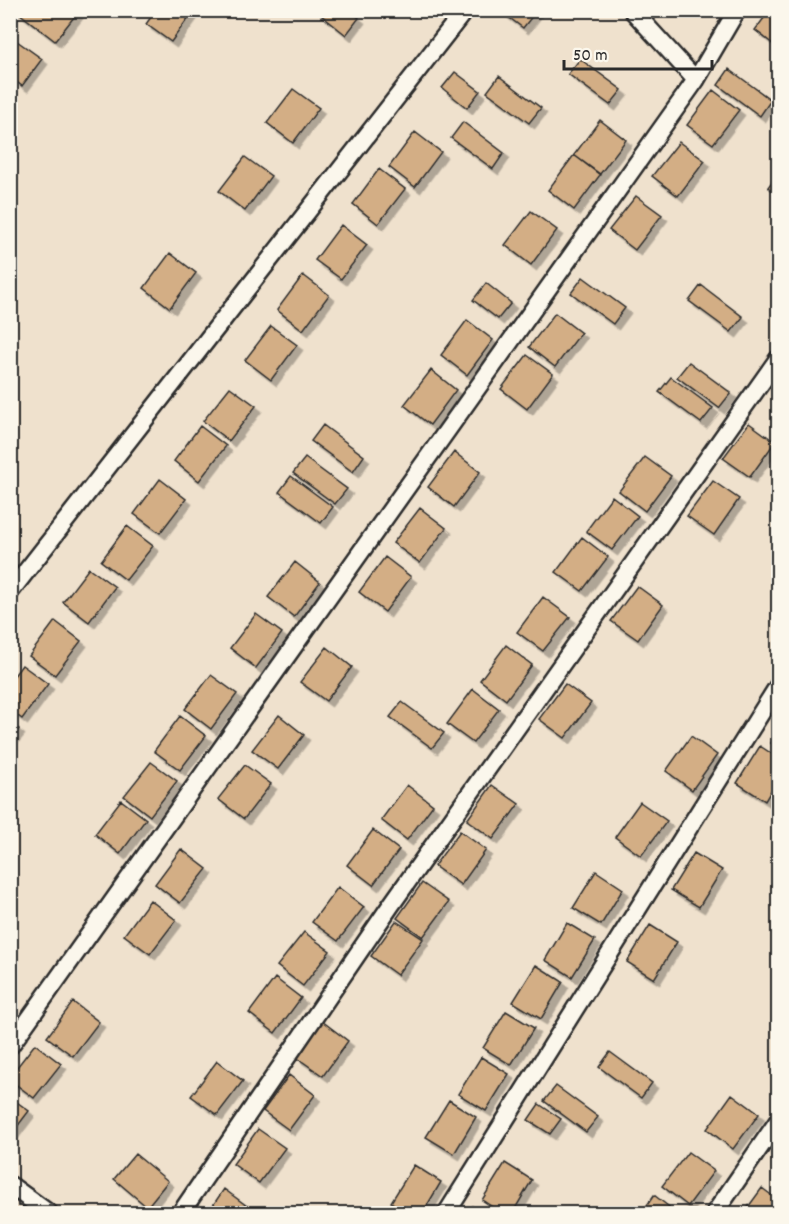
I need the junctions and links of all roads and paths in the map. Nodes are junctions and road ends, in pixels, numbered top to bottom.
1 (465, 10) edge
2 (632, 10) edge
3 (737, 10) edge
4 (696, 80) junction
5 (778, 359) edge
6 (10, 592) edge
7 (778, 686) edge
8 (10, 1046) edge
9 (778, 1121) edge
10 (10, 1185) edge
11 (50, 1214) edge
12 (180, 1214) edge
13 (446, 1214) edge
14 (714, 1214) edge

1 - 6 street
2 - 4 street
3 - 4 street
4 - 8 street
5 - 12 street
7 - 13 street
9 - 14 street
10 - 11 street

